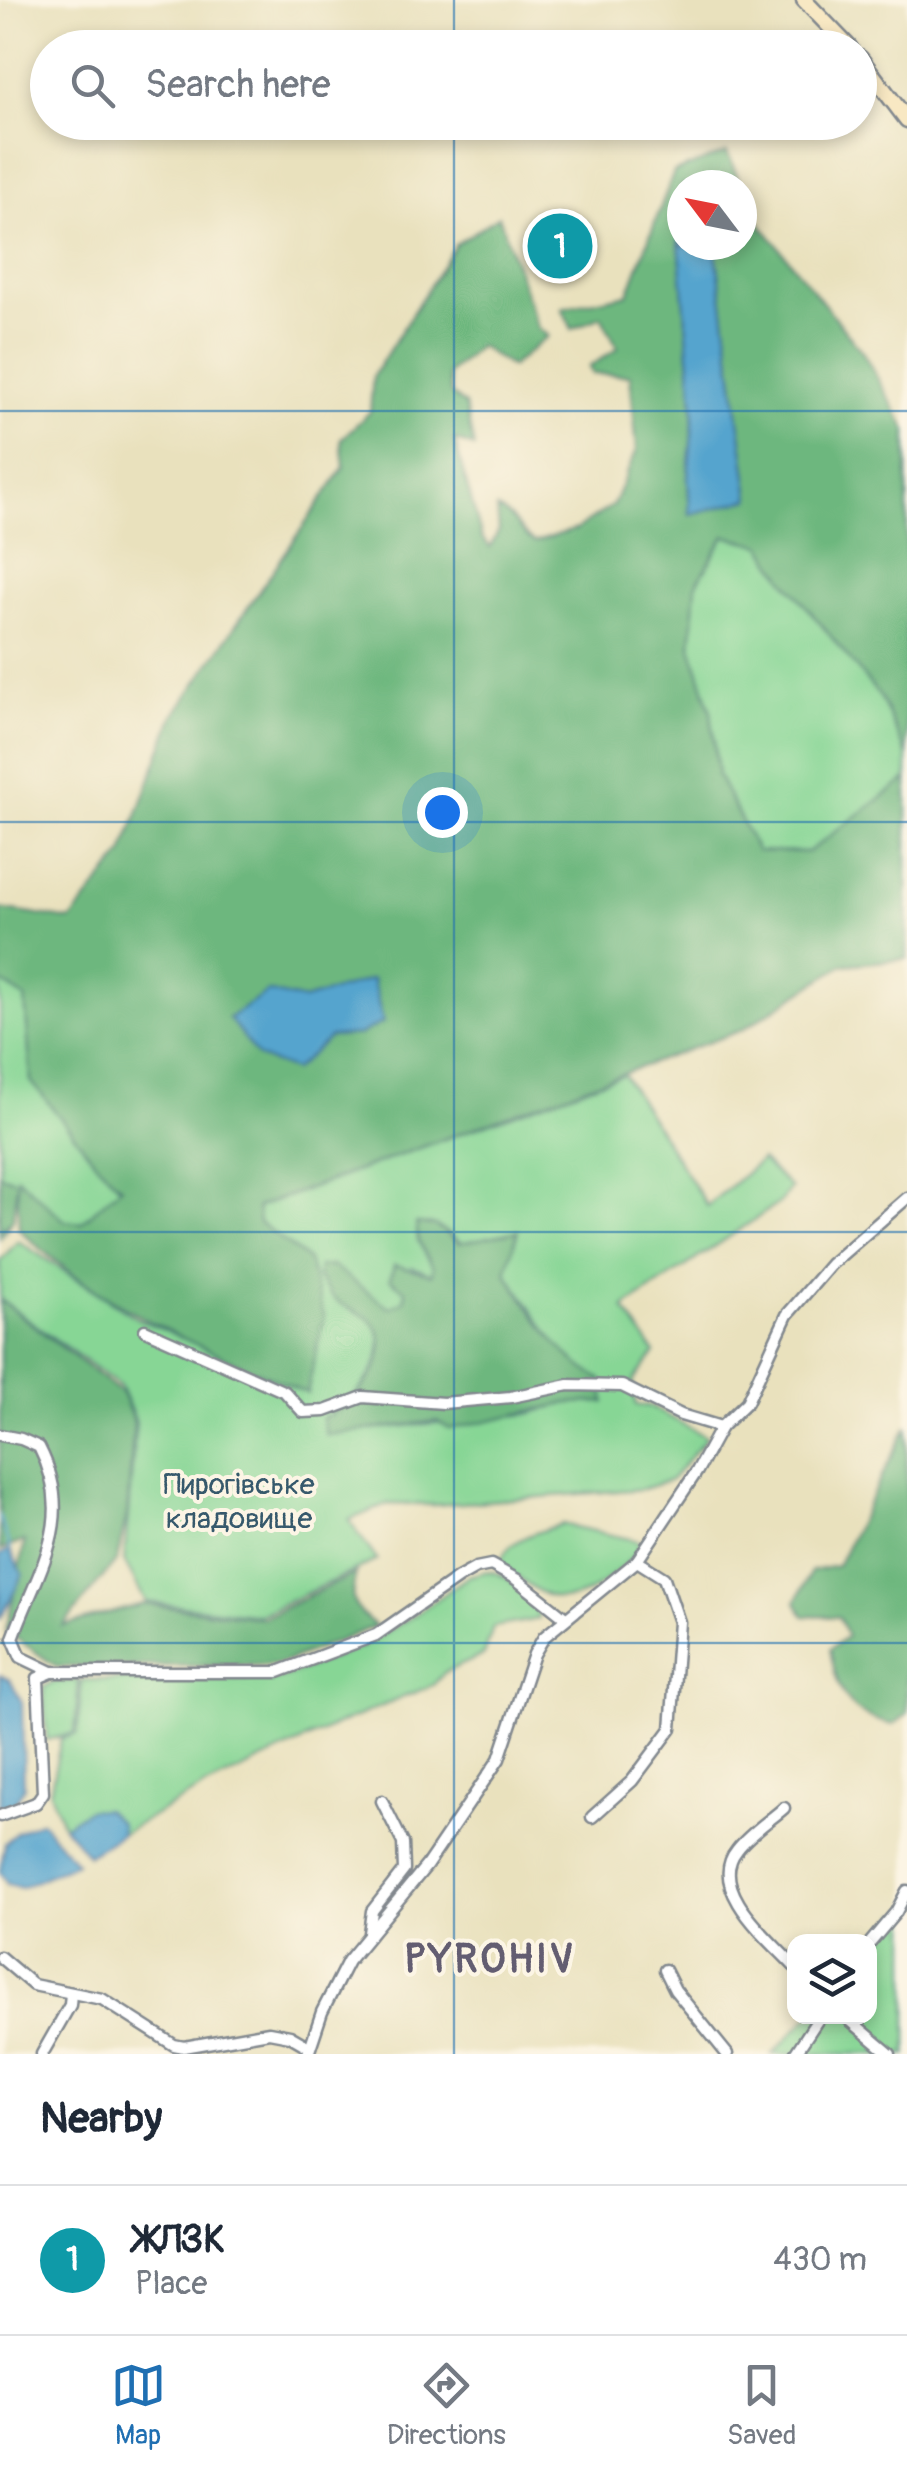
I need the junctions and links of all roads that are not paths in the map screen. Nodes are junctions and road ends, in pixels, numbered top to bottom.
1 (804, 0) edge
2 (833, 30) edge
3 (877, 80) edge
4 (907, 120) edge
5 (907, 1198) edge
6 (144, 1330) dead end
7 (721, 1427) junction
8 (0, 1435) edge
9 (636, 1561) junction
10 (564, 1617) junction
11 (33, 1664) junction
12 (52, 1672) junction
13 (38, 1678) junction
14 (382, 1801) dead end
15 (784, 1808) dead end
16 (0, 1816) edge
17 (592, 1817) dead end
18 (907, 1890) edge
19 (369, 1934) junction
20 (877, 1935) edge
21 (0, 1957) edge
22 (787, 1958) edge
23 (665, 1970) dead end
24 (71, 1994) junction
25 (815, 2024) edge
26 (854, 2024) edge
27 (308, 2051) edge
28 (42, 2054) edge
29 (727, 2054) edge
30 (794, 2054) edge
31 (890, 2054) edge

1 - 2 street
3 - 4 street
5 - 7 street
6 - 7 street
7 - 9 street
8 - 11 street
9 - 10 street
9 - 17 street
10 - 12 street
10 - 19 street
11 - 12 street
11 - 13 street
12 - 13 street
13 - 16 street
14 - 19 street
15 - 22 street
18 - 20 street
19 - 27 street
21 - 24 street
23 - 29 street
24 - 27 street
24 - 28 street
25 - 30 street
26 - 31 street

